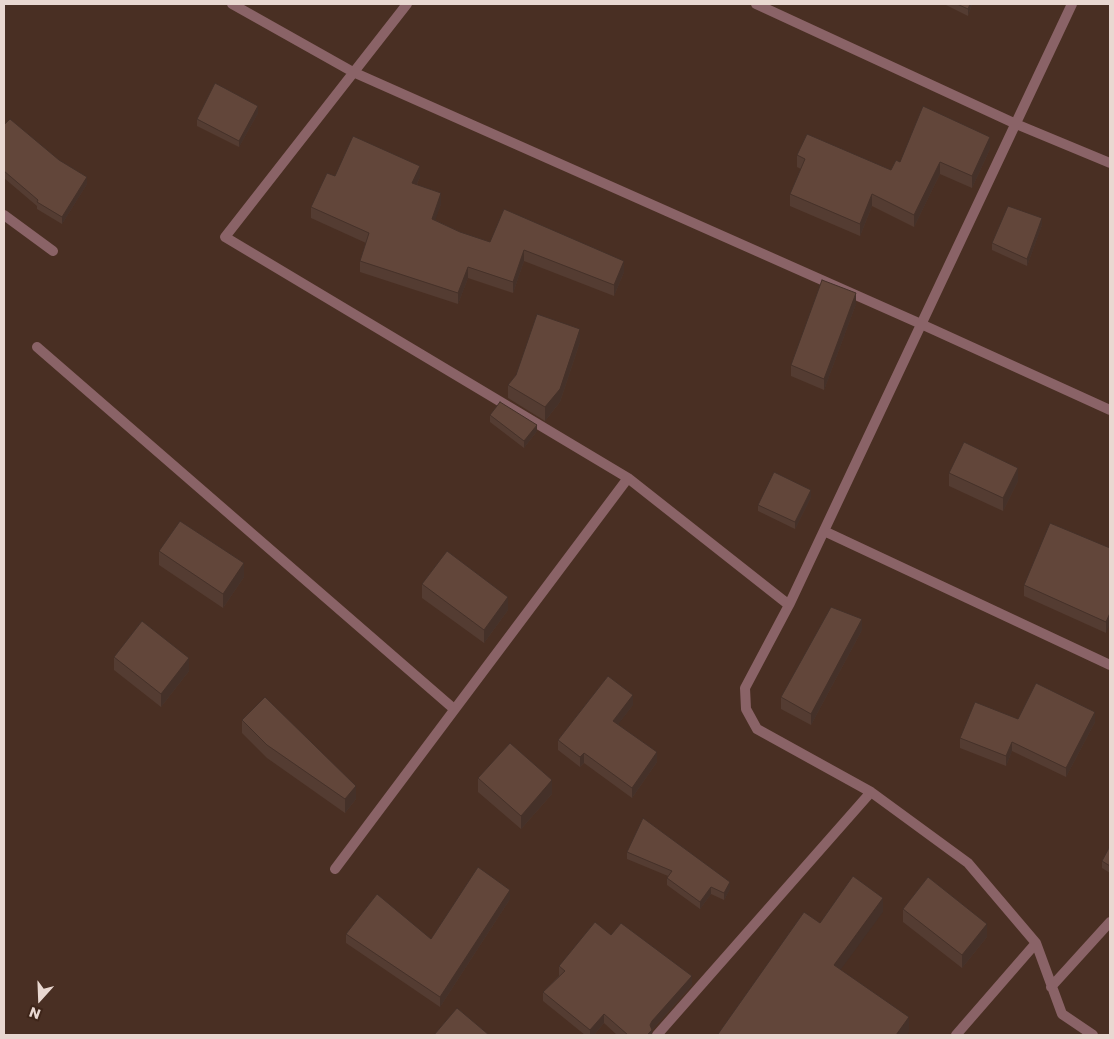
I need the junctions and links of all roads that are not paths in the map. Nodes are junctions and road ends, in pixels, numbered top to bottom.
1 (232, 4) edge
2 (407, 4) edge
3 (756, 4) edge
4 (1072, 4) edge
5 (353, 72) junction
6 (1016, 124) junction
7 (1110, 163) edge
8 (4, 215) edge
9 (53, 251) dead end
10 (922, 324) junction
11 (37, 347) dead end
12 (1110, 410) edge
13 (628, 478) junction
14 (824, 531) junction
15 (789, 605) junction
16 (1110, 665) edge
17 (454, 709) junction
18 (871, 792) junction
19 (334, 869) dead end
20 (1110, 922) edge
21 (1036, 943) junction
22 (1051, 987) junction
23 (657, 1035) edge
24 (956, 1035) edge
25 (1094, 1035) edge

1 - 5 street
2 - 5 street
3 - 6 street
4 - 6 street
5 - 10 street
5 - 13 street
6 - 7 street
6 - 10 street
8 - 9 street
10 - 12 street
10 - 14 street
11 - 17 street
13 - 15 street
13 - 17 street
14 - 15 street
14 - 16 street
15 - 18 street
17 - 19 street
18 - 21 street
18 - 23 street
20 - 22 street
21 - 22 street
21 - 24 street
22 - 25 street

